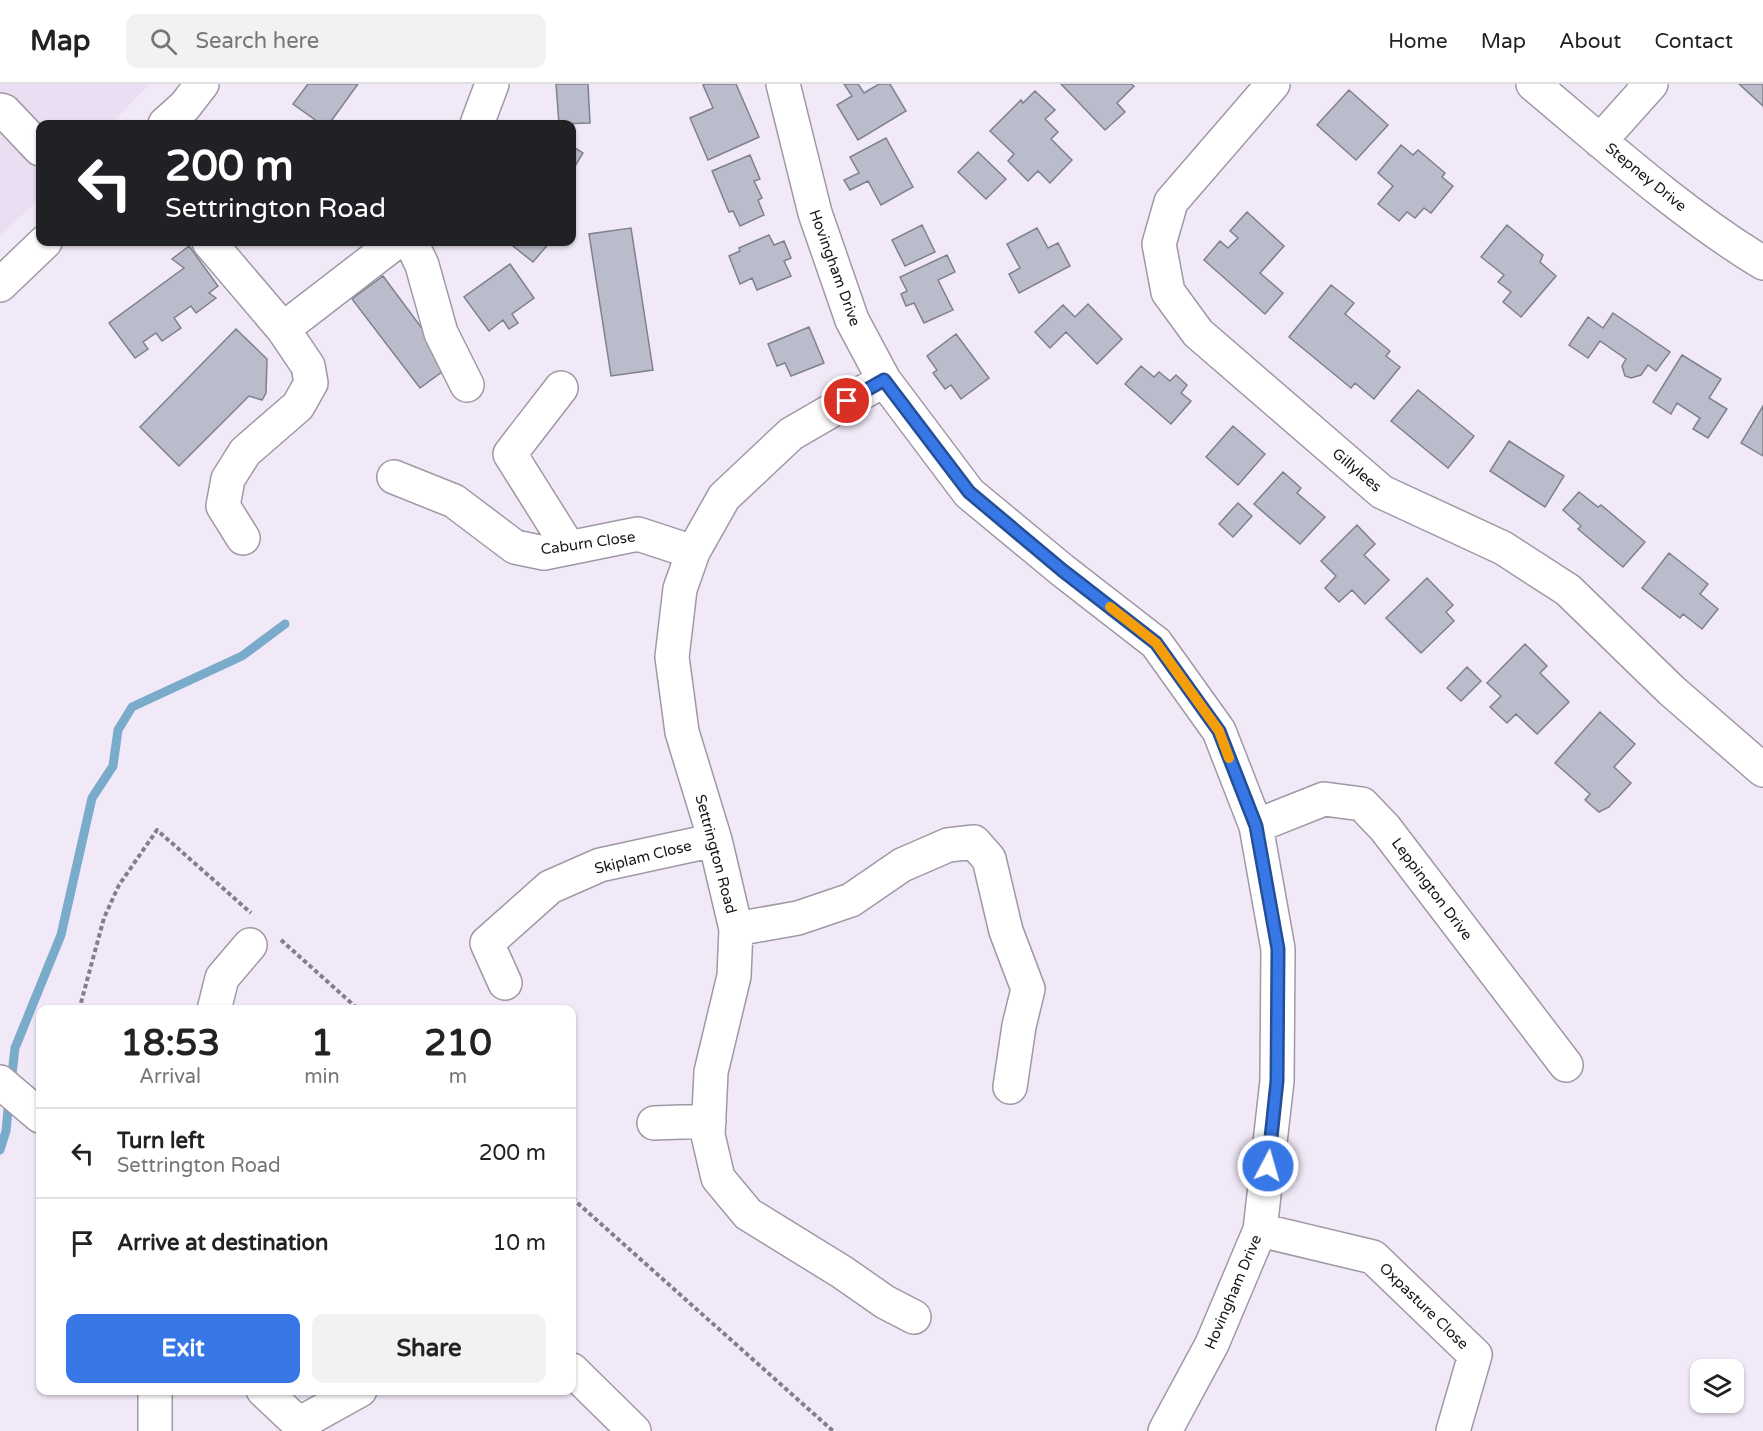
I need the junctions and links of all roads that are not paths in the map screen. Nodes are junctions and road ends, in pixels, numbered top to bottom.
1 (202, 84) edge
2 (492, 84) edge
3 (783, 84) edge
4 (1272, 84) edge
5 (1533, 84) edge
6 (1652, 84) edge
7 (0, 111) edge
8 (169, 120) edge
9 (478, 120) edge
10 (1600, 141) junction
11 (36, 145) edge
12 (41, 246) edge
13 (212, 246) edge
14 (391, 246) edge
15 (413, 246) edge
16 (1763, 263) edge
17 (0, 285) edge
18 (283, 329) junction
19 (884, 380) junction
20 (468, 385) dead end
21 (561, 388) dead end
22 (394, 477) dead end
23 (243, 538) dead end
24 (569, 549) junction
25 (693, 552) junction
26 (1763, 770) edge
27 (1256, 826) junction
28 (715, 840) junction
29 (736, 930) junction
30 (250, 945) dead end
31 (505, 983) dead end
32 (215, 1005) edge
33 (1566, 1065) dead end
34 (1010, 1087) dead end
35 (7, 1088) edge
36 (36, 1113) edge
37 (709, 1121) junction
38 (654, 1123) dead end
39 (1260, 1230) junction
40 (914, 1317) dead end
41 (576, 1374) edge
42 (155, 1395) edge
43 (268, 1395) edge
44 (352, 1395) edge
45 (301, 1428) edge
46 (155, 1431) edge
47 (634, 1431) edge
48 (1165, 1431) edge
49 (1453, 1431) edge

1 - 8 street
2 - 9 street
3 - 19 street, Hovingham Drive
4 - 26 street, Gillylees
5 - 10 street, Stepney Drive
6 - 10 street
7 - 11 street
10 - 16 street, Stepney Drive
12 - 17 street
13 - 18 street
14 - 18 street
15 - 20 street
18 - 23 street
19 - 25 street, Settrington Road
19 - 27 street, Hovingham Drive
21 - 24 street
22 - 24 street, Caburn Close
24 - 25 street, Caburn Close
25 - 28 street, Settrington Road
27 - 33 street, Leppington Drive
27 - 39 street, Hovingham Drive
28 - 29 street, Settrington Road
28 - 31 street, Skiplam Close
29 - 34 street
29 - 37 street, Settrington Road
30 - 32 street
35 - 36 street
37 - 38 street
37 - 40 street, Settrington Road
39 - 48 street, Hovingham Drive
39 - 49 street, Oxpasture Close
41 - 47 street
42 - 46 street
43 - 45 street
44 - 45 street

